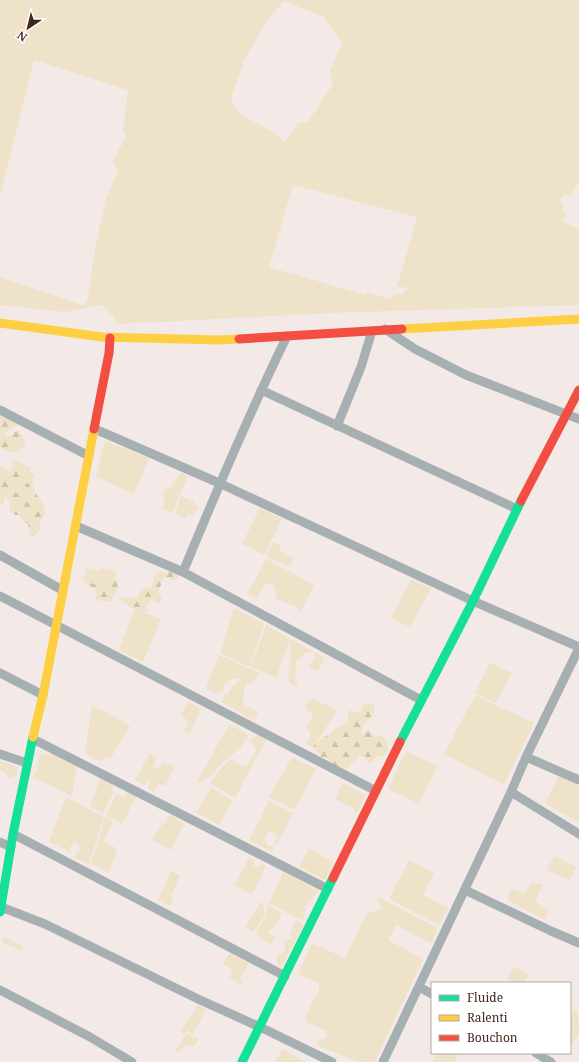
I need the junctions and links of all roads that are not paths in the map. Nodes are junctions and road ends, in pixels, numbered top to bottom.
1 (579, 319) edge
2 (0, 323) edge
3 (385, 329) junction
4 (372, 331) junction
5 (287, 336) junction
6 (110, 338) junction
7 (261, 390) junction
8 (579, 390) edge
9 (0, 410) edge
10 (568, 414) junction
11 (579, 419) edge
12 (337, 426) junction
13 (95, 429) junction
14 (89, 456) junction
15 (219, 483) junction
16 (517, 509) junction
17 (76, 526) junction
18 (0, 555) edge
19 (183, 572) junction
20 (62, 590) junction
21 (0, 596) edge
22 (473, 601) junction
23 (56, 626) junction
24 (579, 647) edge
25 (575, 665) edge
26 (0, 673) edge
27 (43, 696) junction
28 (421, 700) junction
29 (33, 740) junction
30 (0, 754) edge
31 (526, 756) junction
32 (27, 763) junction
33 (579, 780) edge
34 (376, 791) junction
35 (511, 792) junction
36 (13, 834) junction
37 (579, 834) edge
38 (0, 842) edge
39 (11, 847) junction
40 (328, 889) junction
41 (465, 890) junction
42 (1, 906) edge
43 (579, 942) edge
44 (285, 976) junction
45 (419, 987) junction
46 (0, 990) edge
47 (431, 993) edge
48 (260, 1027) junction
49 (538, 1054) edge
50 (132, 1062) edge
51 (242, 1062) edge
52 (332, 1062) edge
53 (383, 1062) edge
54 (551, 1062) edge

1 - 3 street
2 - 6 street
3 - 4 street
3 - 10 street
4 - 5 street
4 - 12 street
5 - 6 street
5 - 7 street
6 - 13 street
7 - 12 street
7 - 15 street
8 - 10 street
9 - 14 street
10 - 11 street
10 - 16 street
12 - 16 street
13 - 14 street
13 - 15 street
14 - 17 street
15 - 19 street
15 - 22 street
16 - 22 street
17 - 19 street
17 - 20 street
18 - 20 street
19 - 28 street
20 - 23 street
21 - 23 street
22 - 24 street
22 - 28 street
23 - 27 street
23 - 34 street
24 - 25 street
25 - 31 street
26 - 27 street
27 - 29 street
28 - 34 street
29 - 32 street
29 - 40 street
30 - 32 street
31 - 33 street
31 - 35 street
32 - 36 street
34 - 40 street
35 - 37 street
35 - 41 street
36 - 39 street
36 - 44 street
38 - 39 street
39 - 42 street
40 - 44 street
41 - 43 street
41 - 45 street
42 - 48 street
44 - 48 street
45 - 47 street
45 - 53 street
46 - 50 street
48 - 51 street
48 - 52 street
49 - 54 street

